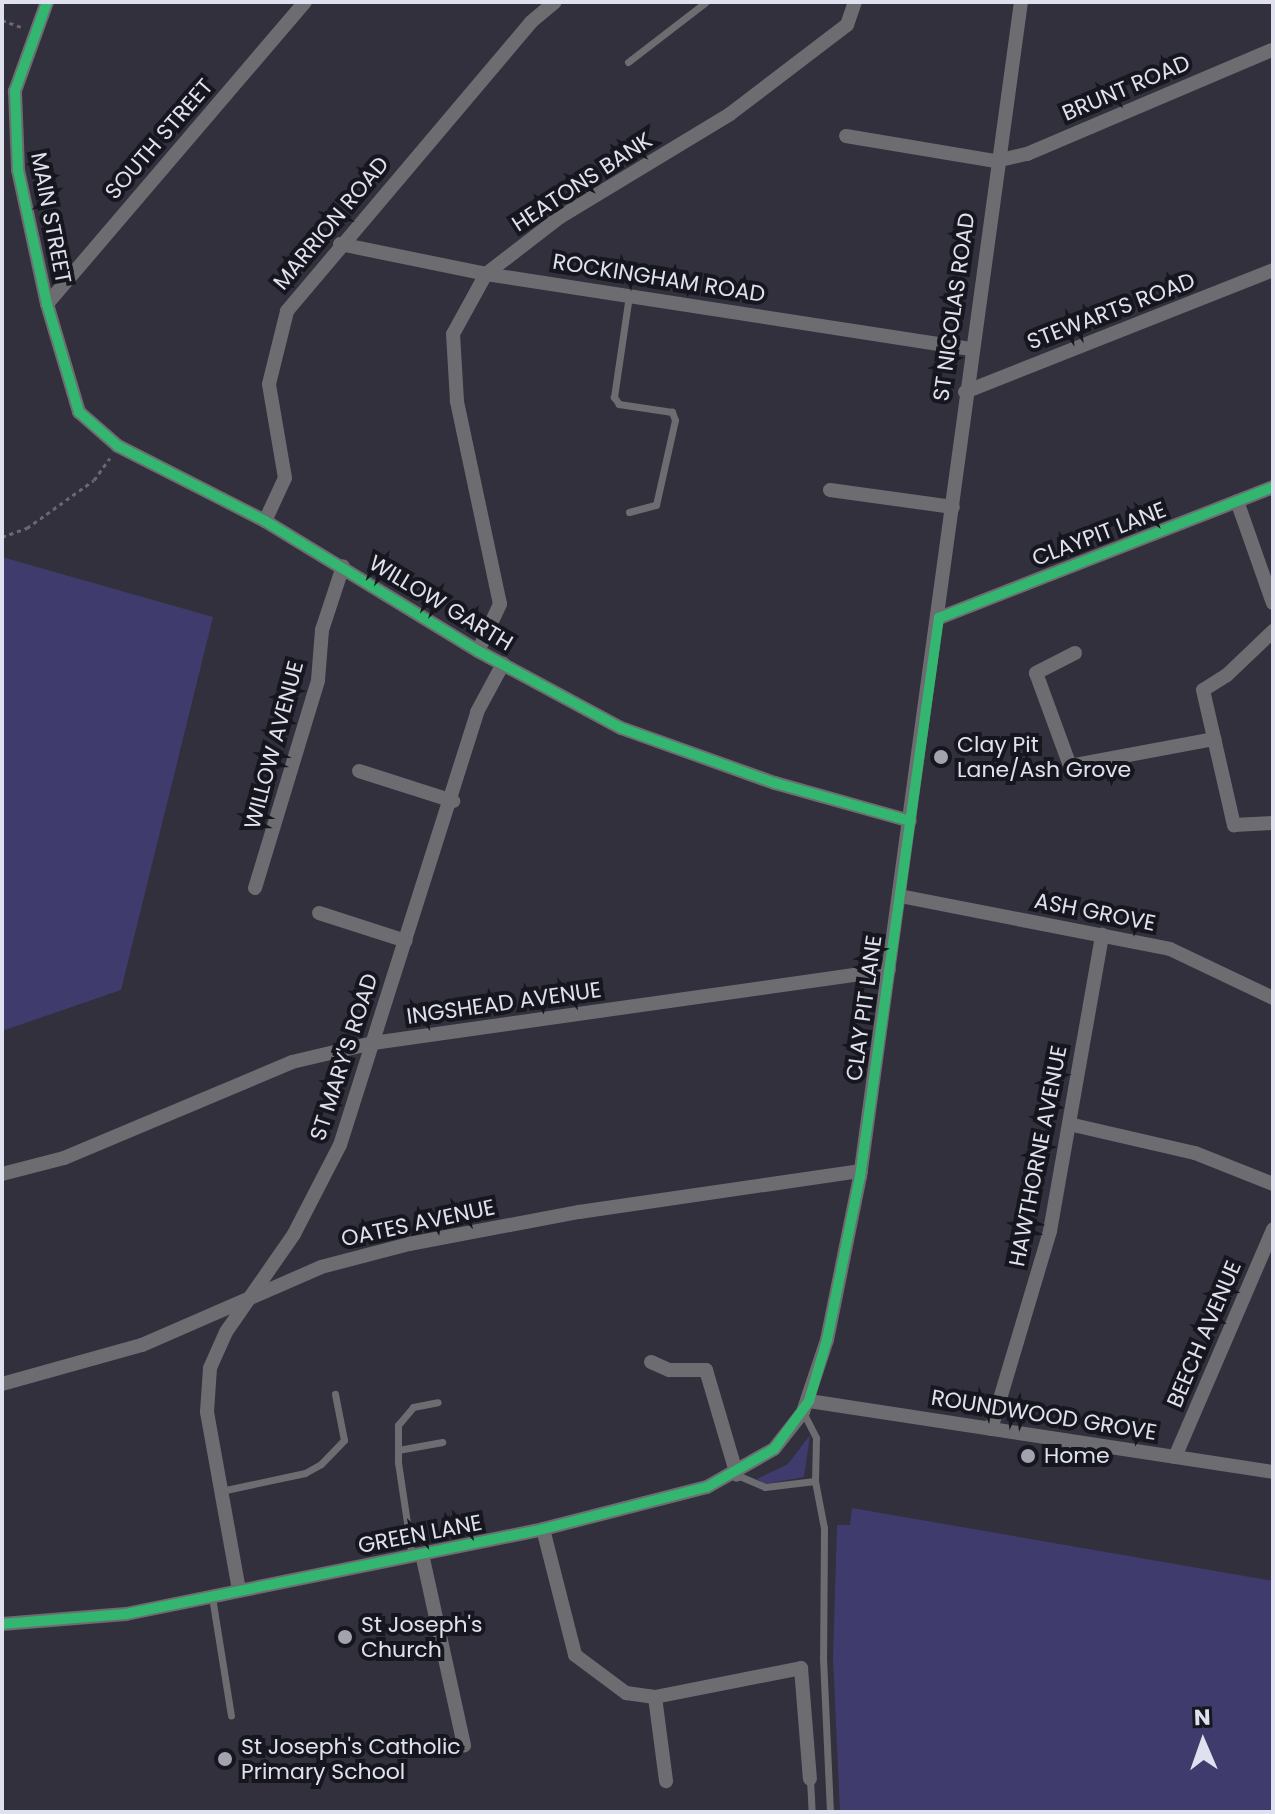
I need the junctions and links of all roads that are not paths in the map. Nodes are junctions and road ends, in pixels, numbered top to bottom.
1 (305, 2) edge
2 (555, 2) edge
3 (706, 2) edge
4 (855, 2) edge
5 (1021, 2) edge
6 (42, 4) edge
7 (1272, 50) edge
8 (628, 62) dead end
9 (846, 136) dead end
10 (996, 161) junction
11 (340, 244) junction
12 (1273, 270) edge
13 (486, 274) junction
14 (629, 296) junction
15 (47, 304) junction
16 (972, 349) junction
17 (965, 392) junction
18 (1273, 487) edge
19 (830, 490) dead end
20 (1237, 501) junction
21 (953, 507) junction
22 (629, 512) dead end
23 (265, 521) junction
24 (343, 566) junction
25 (1273, 603) edge
26 (939, 618) junction
27 (1273, 631) edge
28 (478, 651) junction
29 (1075, 653) dead end
30 (503, 664) junction
31 (1214, 739) junction
32 (359, 771) dead end
33 (453, 801) junction
34 (910, 821) junction
35 (1273, 823) edge
36 (255, 888) dead end
37 (900, 896) junction
38 (319, 913) dead end
39 (1102, 935) junction
40 (406, 941) junction
41 (889, 970) junction
42 (1273, 998) edge
43 (373, 1043) junction
44 (1069, 1124) junction
45 (861, 1171) junction
46 (2, 1174) edge
47 (1273, 1184) edge
48 (1273, 1229) edge
49 (244, 1301) junction
50 (651, 1362) dead end
51 (2, 1384) edge
52 (335, 1394) dead end
53 (438, 1402) dead end
54 (806, 1406) junction
55 (991, 1429) junction
56 (442, 1442) dead end
57 (398, 1450) junction
58 (1175, 1457) junction
59 (1273, 1472) edge
60 (737, 1475) junction
61 (815, 1481) junction
62 (219, 1491) junction
63 (543, 1529) junction
64 (417, 1555) junction
65 (239, 1590) junction
66 (211, 1595) junction
67 (2, 1624) edge
68 (655, 1697) junction
69 (231, 1715) dead end
70 (464, 1745) dead end
71 (810, 1779) joint
72 (666, 1781) dead end
73 (812, 1812) edge
74 (830, 1812) edge

1 - 15 street, SOUTH STREET
2 - 11 street, MARRION ROAD
3 - 8 lane
4 - 13 street, HEATONS BANK
5 - 10 street, ST NICOLAS ROAD
6 - 15 street, MAIN STREET
7 - 10 street, BRUNT ROAD
9 - 10 street
10 - 16 street, ST NICOLAS ROAD
11 - 13 street, ROCKINGHAM ROAD
11 - 23 street, MARRION ROAD
12 - 17 street, STEWARTS ROAD
13 - 14 street, ROCKINGHAM ROAD
13 - 28 street, HEATONS BANK
14 - 16 street, ROCKINGHAM ROAD
14 - 22 lane
15 - 23 street, WILLOW GARTH
16 - 17 street, ST NICOLAS ROAD
17 - 21 street, ST NICOLAS ROAD
18 - 20 street, CLAYPIT LANE
19 - 21 street
20 - 25 street
20 - 26 street, CLAYPIT LANE
21 - 26 street, ST NICOLAS ROAD
23 - 24 street, WILLOW GARTH
24 - 28 street, WILLOW GARTH
24 - 36 street, WILLOW AVENUE
26 - 34 street, CLAY PIT LANE
27 - 31 street
28 - 30 street, WILLOW GARTH
29 - 31 street
30 - 33 street, ST MARY'S ROAD
30 - 34 street, WILLOW GARTH
31 - 35 street
32 - 33 street
33 - 40 street, ST MARY'S ROAD
34 - 37 street, CLAY PIT LANE
37 - 39 street, ASH GROVE
37 - 41 street, CLAY PIT LANE
38 - 40 street
39 - 42 street, ASH GROVE
39 - 44 street, HAWTHORNE AVENUE
40 - 43 street, ST MARY'S ROAD
41 - 43 street, INGSHEAD AVENUE
41 - 45 street, CLAY PIT LANE
43 - 46 street, INGSHEAD AVENUE
43 - 49 street, ST MARY'S ROAD
44 - 47 street
44 - 55 street, HAWTHORNE AVENUE
45 - 49 street, OATES AVENUE
45 - 54 street, CLAY PIT LANE
48 - 58 street, BEECH AVENUE
49 - 51 street, OATES AVENUE
49 - 62 street, ST MARY'S ROAD
50 - 60 street
52 - 62 lane
53 - 57 lane
54 - 55 street, ROUNDWOOD GROVE
54 - 60 street, GREEN LANE
54 - 61 lane
55 - 58 street, ROUNDWOOD GROVE
56 - 57 lane
57 - 64 lane
58 - 59 street, ROUNDWOOD GROVE
60 - 61 lane
60 - 63 street, GREEN LANE
61 - 74 lane
62 - 65 street, ST MARY'S ROAD
63 - 64 street, GREEN LANE
63 - 68 street
64 - 65 street, GREEN LANE
64 - 70 street
65 - 66 street, GREEN LANE
66 - 67 street, GREEN LANE
66 - 69 lane
68 - 71 street
68 - 72 street
71 - 73 lane

